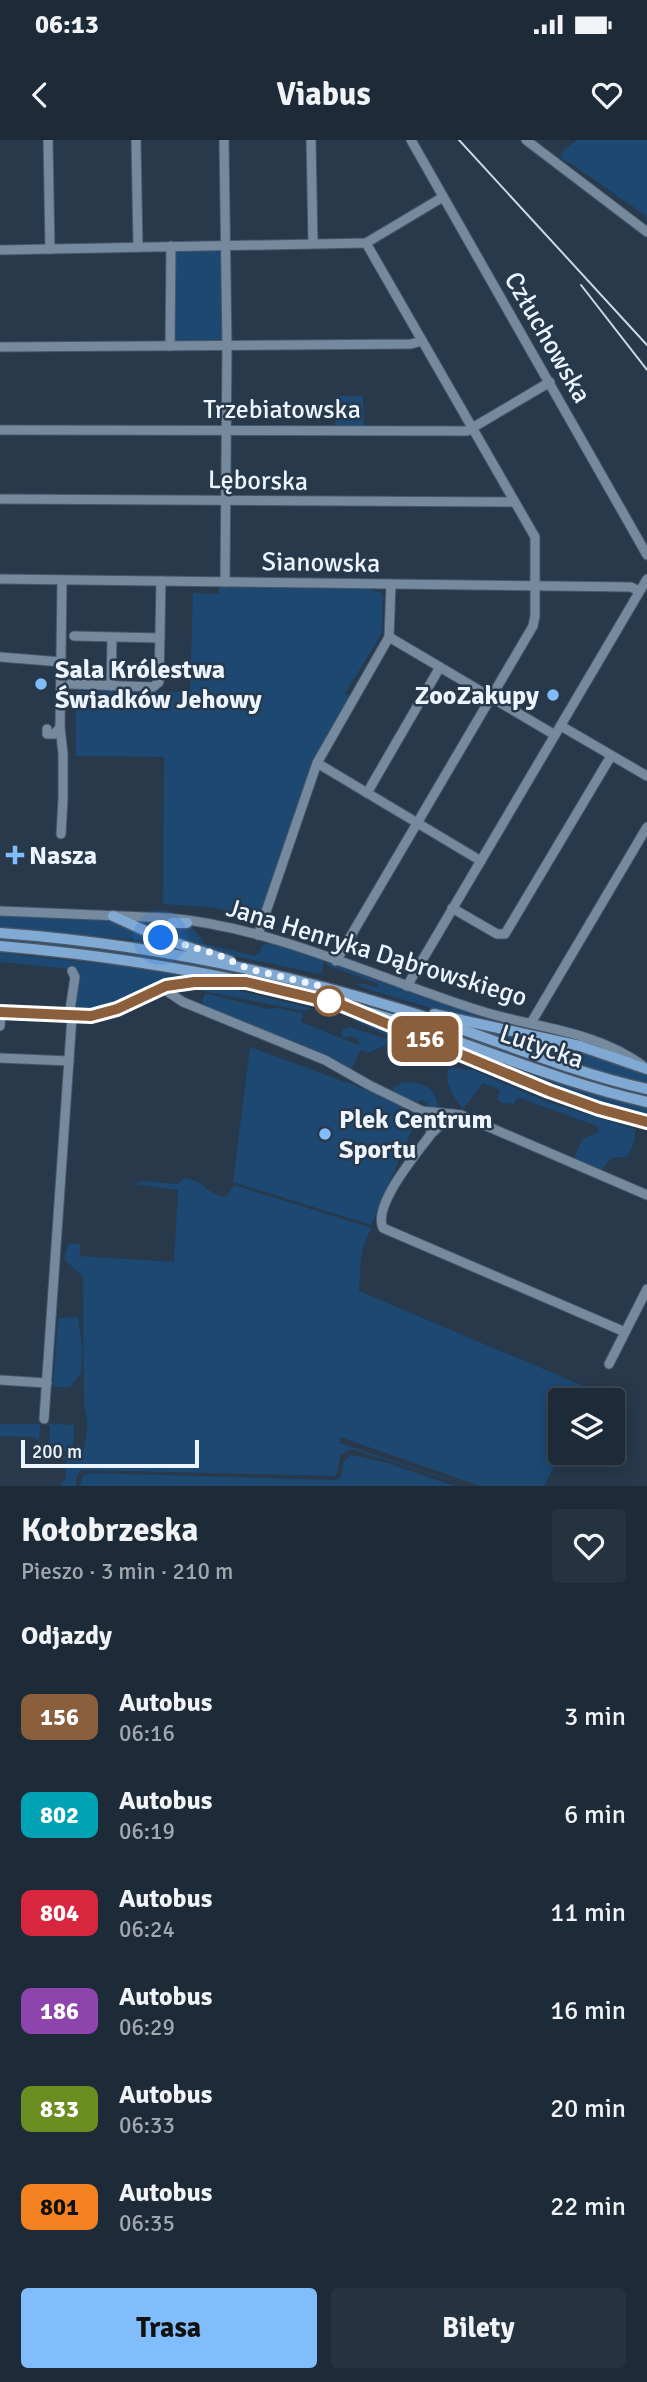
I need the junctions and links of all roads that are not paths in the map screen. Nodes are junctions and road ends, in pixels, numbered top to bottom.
1 (48, 140) edge
2 (136, 140) edge
3 (224, 140) edge
4 (311, 140) edge
5 (411, 140) edge
6 (526, 140) edge
7 (443, 197) junction
8 (647, 232) edge
9 (313, 243) junction
10 (366, 243) junction
11 (226, 245) junction
12 (171, 246) junction
13 (138, 247) junction
14 (50, 248) junction
15 (0, 250) edge
16 (422, 341) junction
17 (170, 346) junction
18 (227, 346) junction
19 (0, 348) edge
20 (551, 382) junction
21 (472, 428) junction
22 (0, 430) edge
23 (226, 430) junction
24 (0, 499) edge
25 (225, 501) junction
26 (514, 502) junction
27 (647, 555) edge
28 (0, 579) edge
29 (647, 579) edge
30 (62, 580) junction
31 (161, 581) junction
32 (225, 582) junction
33 (391, 584) junction
34 (535, 585) junction
35 (639, 591) junction
36 (74, 636) dead end
37 (389, 637) junction
38 (112, 638) junction
39 (160, 638) junction
40 (0, 657) edge
41 (62, 662) junction
42 (440, 667) junction
43 (70, 684) dead end
44 (111, 686) junction
45 (492, 698) junction
46 (561, 726) junction
47 (60, 728) junction
48 (47, 729) dead end
49 (555, 736) junction
50 (611, 757) junction
51 (317, 763) junction
52 (647, 776) edge
53 (367, 793) junction
54 (416, 822) junction
55 (647, 827) edge
56 (61, 834) dead end
57 (481, 861) junction
58 (453, 908) junction
59 (0, 911) edge
60 (113, 916) junction
61 (187, 923) dead end
62 (0, 933) edge
63 (258, 935) junction
64 (173, 942) junction
65 (0, 946) edge
66 (336, 961) junction
67 (249, 969) junction
68 (72, 971) dead end
69 (246, 982) junction
70 (166, 986) junction
71 (407, 986) junction
72 (342, 1005) junction
73 (403, 1010) junction
74 (0, 1012) edge
75 (71, 1013) junction
76 (531, 1023) junction
77 (0, 1026) edge
78 (0, 1058) edge
79 (69, 1061) junction
80 (647, 1069) edge
81 (647, 1089) edge
82 (647, 1102) edge
83 (422, 1111) junction
84 (452, 1114) junction
85 (647, 1122) edge
86 (431, 1133) junction
87 (647, 1195) edge
88 (647, 1289) edge
89 (625, 1332) junction
90 (609, 1364) dead end
91 (0, 1380) edge
92 (47, 1383) junction
93 (44, 1419) dead end

1 - 14 street
2 - 13 street
3 - 11 street
4 - 9 street
5 - 7 street, Człuchowska
6 - 8 street
7 - 10 street
7 - 20 street, Człuchowska
9 - 10 street
9 - 11 street
10 - 16 street
11 - 12 street
11 - 18 street
12 - 13 street
12 - 17 street
13 - 14 street
14 - 15 street
16 - 18 street
16 - 21 street
17 - 18 street
17 - 19 street
18 - 23 street
20 - 21 street, Trzebiatowska
20 - 27 street, Człuchowska
21 - 23 street, Trzebiatowska
21 - 26 street
22 - 23 street, Trzebiatowska
23 - 25 street
24 - 25 street, Lęborska
25 - 26 street, Lęborska
25 - 32 street
26 - 34 street
28 - 30 street, Sianowska
29 - 35 street
30 - 31 street, Sianowska
30 - 41 street
31 - 32 street, Sianowska
31 - 39 street
32 - 33 street, Sianowska
33 - 34 street, Sianowska
33 - 37 street
34 - 35 street, Sianowska
34 - 45 street
35 - 46 street
36 - 38 street
37 - 42 street
37 - 51 street
38 - 39 street
38 - 44 street
39 - 44 street
40 - 41 street
41 - 47 street
42 - 45 street
42 - 53 street
43 - 44 street
45 - 49 street
45 - 54 street
46 - 49 street
46 - 50 street
47 - 48 street
47 - 56 street
49 - 57 street
50 - 52 street
50 - 58 street
51 - 53 street
51 - 63 street
53 - 54 street
54 - 57 street
54 - 66 street
55 - 76 street
57 - 58 street
58 - 71 street
59 - 60 street, Jana Henryka Dąbrowskiego
60 - 63 street, Jana Henryka Dąbrowskiego
60 - 64 main road
61 - 64 main road
62 - 67 main road, Jana Henryka Dąbrowskiego
63 - 66 street, Jana Henryka Dąbrowskiego
64 - 67 main road
65 - 69 main road
66 - 71 street, Jana Henryka Dąbrowskiego
67 - 73 main road, Jana Henryka Dąbrowskiego
68 - 75 street
69 - 70 main road
69 - 72 main road
70 - 75 street
70 - 83 street
71 - 76 street, Jana Henryka Dąbrowskiego
72 - 82 main road, Lutycka
72 - 85 main road
73 - 80 main road
73 - 81 main road, Lutycka
74 - 75 street
74 - 77 street
75 - 79 street
76 - 80 street, Jana Henryka Dąbrowskiego
78 - 79 street
79 - 92 street
83 - 84 street
83 - 86 street
84 - 86 street
84 - 87 street
86 - 89 street
88 - 89 street
89 - 90 street
91 - 92 street
92 - 93 street

